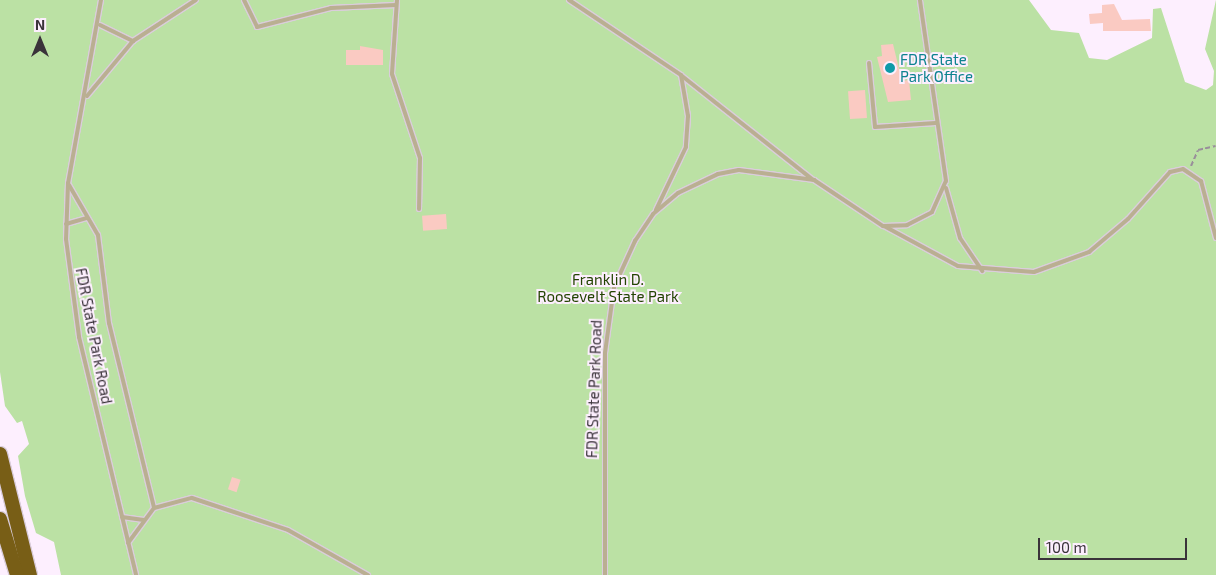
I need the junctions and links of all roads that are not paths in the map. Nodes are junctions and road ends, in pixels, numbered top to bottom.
1 (101, 0) edge
2 (196, 0) edge
3 (244, 0) edge
4 (397, 0) edge
5 (569, 0) edge
6 (920, 0) edge
7 (396, 5) junction
8 (100, 25) junction
9 (132, 41) junction
10 (869, 63) dead end
11 (680, 76) junction
12 (86, 98) junction
13 (936, 124) junction
14 (814, 180) junction
15 (68, 183) junction
16 (946, 188) junction
17 (419, 209) dead end
18 (653, 214) junction
19 (87, 218) junction
20 (66, 224) junction
21 (883, 226) junction
22 (1216, 238) edge
23 (982, 271) junction
24 (0, 454) edge
25 (154, 508) junction
26 (122, 516) junction
27 (0, 519) edge
28 (144, 520) junction
29 (128, 543) junction
30 (17, 575) edge
31 (30, 575) edge
32 (136, 575) edge
33 (368, 575) edge
34 (605, 575) edge

1 - 8 lane, FDR State Park Road
2 - 9 lane, FDR State Park Road
3 - 7 lane
4 - 7 lane
5 - 11 lane, FDR State Park Road
6 - 13 lane
7 - 17 lane
8 - 9 lane
8 - 12 lane, FDR State Park Road
9 - 12 lane, FDR State Park Road
10 - 13 lane
11 - 14 lane, FDR State Park Road
11 - 18 lane, FDR State Park Road
12 - 15 lane, FDR State Park Road
13 - 16 lane
14 - 18 lane, FDR State Park Road
14 - 21 lane, FDR State Park Road
15 - 19 lane
15 - 20 lane, FDR State Park Road
16 - 21 lane
16 - 23 lane
18 - 34 lane, FDR State Park Road
19 - 20 lane
19 - 25 lane
20 - 26 lane, FDR State Park Road
21 - 23 lane, FDR State Park Road
22 - 23 lane, FDR State Park Road
24 - 31 highway
25 - 28 lane
25 - 33 lane
26 - 28 lane
26 - 29 lane, FDR State Park Road
27 - 30 highway
28 - 29 lane
29 - 32 lane, FDR State Park Road

